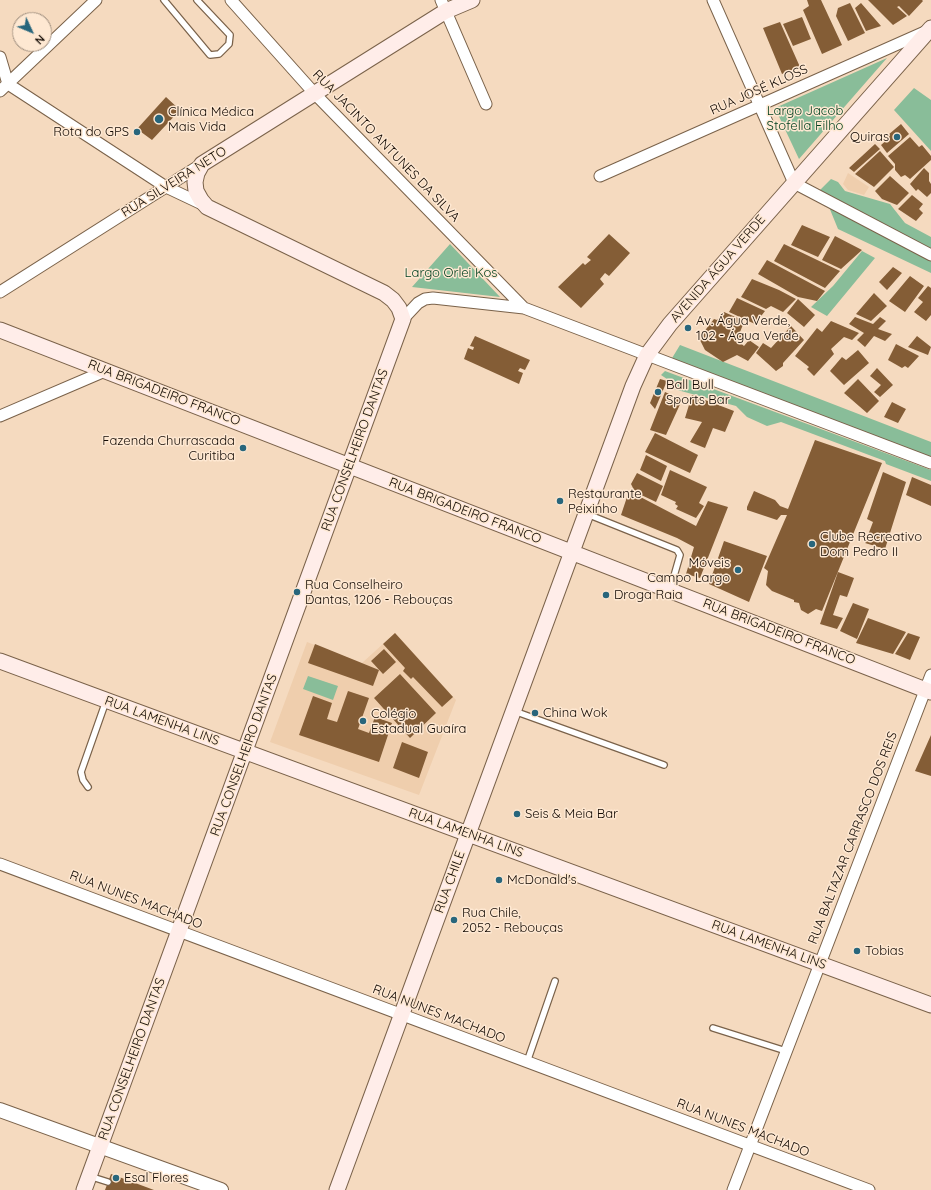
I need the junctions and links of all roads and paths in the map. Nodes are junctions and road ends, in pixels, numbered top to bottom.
1 (96, 0) edge
2 (164, 0) edge
3 (197, 0) edge
4 (231, 0) edge
5 (472, 0) edge
6 (713, 0) edge
7 (444, 6) edge
8 (930, 29) edge
9 (0, 57) edge
10 (4, 88) edge
11 (314, 94) junction
12 (486, 104) dead end
13 (759, 105) junction
14 (202, 164) junction
15 (600, 176) dead end
16 (794, 183) junction
17 (166, 187) junction
18 (207, 206) junction
19 (931, 255) edge
20 (0, 292) edge
21 (524, 308) junction
22 (403, 320) junction
23 (0, 330) edge
24 (647, 355) junction
25 (105, 371) junction
26 (0, 416) edge
27 (931, 463) edge
28 (349, 466) junction
29 (586, 514) junction
30 (572, 552) junction
31 (670, 590) junction
32 (0, 661) edge
33 (929, 686) edge
34 (106, 700) junction
35 (514, 711) junction
36 (245, 752) junction
37 (664, 765) dead end
38 (88, 787) dead end
39 (468, 834) junction
40 (0, 864) edge
41 (179, 931) junction
42 (820, 964) junction
43 (555, 982) dead end
44 (931, 1005) edge
45 (402, 1015) junction
46 (713, 1028) dead end
47 (786, 1051) junction
48 (527, 1062) junction
49 (0, 1110) edge
50 (750, 1145) junction
51 (100, 1146) junction
52 (90, 1176) junction
53 (108, 1182) dead end
54 (196, 1186) edge
55 (84, 1190) edge
56 (221, 1190) edge
57 (337, 1190) edge
58 (732, 1190) edge
59 (869, 1190) edge

1 - 10 street
2 - 3 lane
4 - 11 street, RUA JACINTO ANTUNES DA SILVA
5 - 7 main road, RUA SILVEIRA NETO
6 - 13 street
7 - 11 main road, RUA SILVEIRA NETO
7 - 12 street
8 - 13 street, RUA JOSÉ KLOSS
8 - 16 main road, AVENIDA ÁGUA VERDE
9 - 10 street
10 - 17 street
11 - 14 main road, RUA SILVEIRA NETO
11 - 21 street, RUA JACINTO ANTUNES DA SILVA
13 - 15 street, RUA JOSÉ KLOSS
13 - 16 street
14 - 17 street, RUA SILVEIRA NETO
14 - 18 main road
16 - 19 street
16 - 24 main road, AVENIDA ÁGUA VERDE
17 - 18 street
17 - 20 street, RUA SILVEIRA NETO
18 - 22 main road
21 - 22 street
21 - 24 street
22 - 28 main road, RUA CONSELHEIRO DANTAS
23 - 25 main road, RUA BRIGADEIRO FRANCO
24 - 27 street
24 - 29 main road, AVENIDA ÁGUA VERDE
25 - 26 street
25 - 28 main road, RUA BRIGADEIRO FRANCO
28 - 30 main road, RUA BRIGADEIRO FRANCO
28 - 36 main road, RUA CONSELHEIRO DANTAS
29 - 30 main road, AVENIDA ÁGUA VERDE
29 - 31 lane
30 - 31 main road, RUA BRIGADEIRO FRANCO
30 - 35 main road, RUA CHILE
31 - 33 main road, RUA BRIGADEIRO FRANCO
32 - 34 main road, RUA LAMENHA LINS
33 - 42 street, RUA BALTAZAR CARRASCO DOS REIS
34 - 36 main road, RUA LAMENHA LINS
34 - 38 lane
35 - 37 lane
35 - 39 main road, RUA CHILE
36 - 39 main road, RUA LAMENHA LINS
36 - 41 main road, RUA CONSELHEIRO DANTAS
39 - 42 main road, RUA LAMENHA LINS
39 - 45 main road, RUA CHILE
40 - 41 street, RUA NUNES MACHADO
41 - 45 street, RUA NUNES MACHADO
41 - 51 main road, RUA CONSELHEIRO DANTAS
42 - 44 main road, RUA LAMENHA LINS
42 - 47 street, RUA BALTAZAR CARRASCO DOS REIS
43 - 48 lane
45 - 48 street, RUA NUNES MACHADO
45 - 57 main road, RUA CHILE
46 - 47 lane
47 - 50 street, RUA BALTAZAR CARRASCO DOS REIS
48 - 50 street, RUA NUNES MACHADO
49 - 51 street
50 - 58 street, RUA BALTAZAR CARRASCO DOS REIS
50 - 59 street, RUA NUNES MACHADO
51 - 52 main road, RUA CONSELHEIRO DANTAS
51 - 54 street
52 - 53 lane
52 - 55 main road, RUA CONSELHEIRO DANTAS
54 - 56 street

